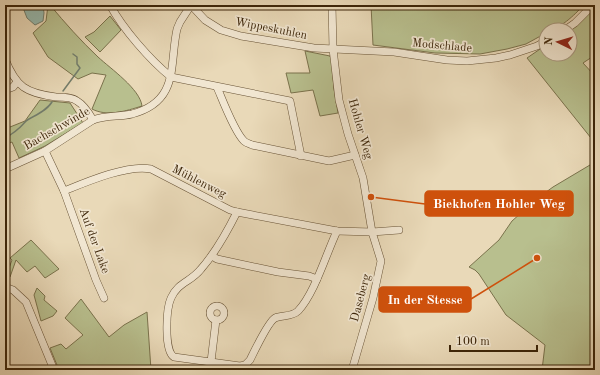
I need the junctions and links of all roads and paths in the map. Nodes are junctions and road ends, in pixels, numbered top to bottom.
1 (110, 5) edge
2 (191, 5) edge
3 (332, 5) edge
4 (593, 5) edge
5 (576, 22) edge
6 (538, 45) edge
7 (333, 49) junction
8 (5, 59) edge
9 (171, 77) junction
10 (17, 82) junction
11 (217, 87) junction
12 (5, 90) edge
13 (93, 120) junction
14 (45, 151) junction
15 (355, 155) junction
16 (301, 156) junction
17 (5, 169) edge
18 (64, 191) junction
19 (237, 212) junction
20 (399, 230) dead end
21 (337, 231) junction
22 (372, 232) junction
23 (212, 256) junction
24 (317, 279) junction
25 (5, 287) edge
26 (104, 298) dead end
27 (216, 320) dead end
28 (211, 366) edge
29 (54, 370) edge
30 (352, 370) edge

1 - 9 street
2 - 7 street, Wippeskuhlen
2 - 9 street, Bachschwinde
3 - 7 street, Hohler Weg
4 - 5 street
6 - 7 street, Modschlade
7 - 15 street, Hohler Weg
8 - 10 street
9 - 11 street
9 - 13 street, Bachschwinde
10 - 12 street
10 - 13 street
11 - 16 street
11 - 16 street
13 - 14 street, Bachschwinde
14 - 17 street, Bachschwinde
14 - 18 street
15 - 16 street
15 - 22 street, Hohler Weg
18 - 19 street, Mühlenweg
18 - 26 street, Auf der Lake
19 - 21 street, Mühlenweg
19 - 23 street
20 - 22 street
21 - 22 street, Mühlenweg
21 - 24 street
22 - 30 street, Daseberg
23 - 24 street
23 - 28 street
24 - 28 street
25 - 29 street
27 - 28 street

